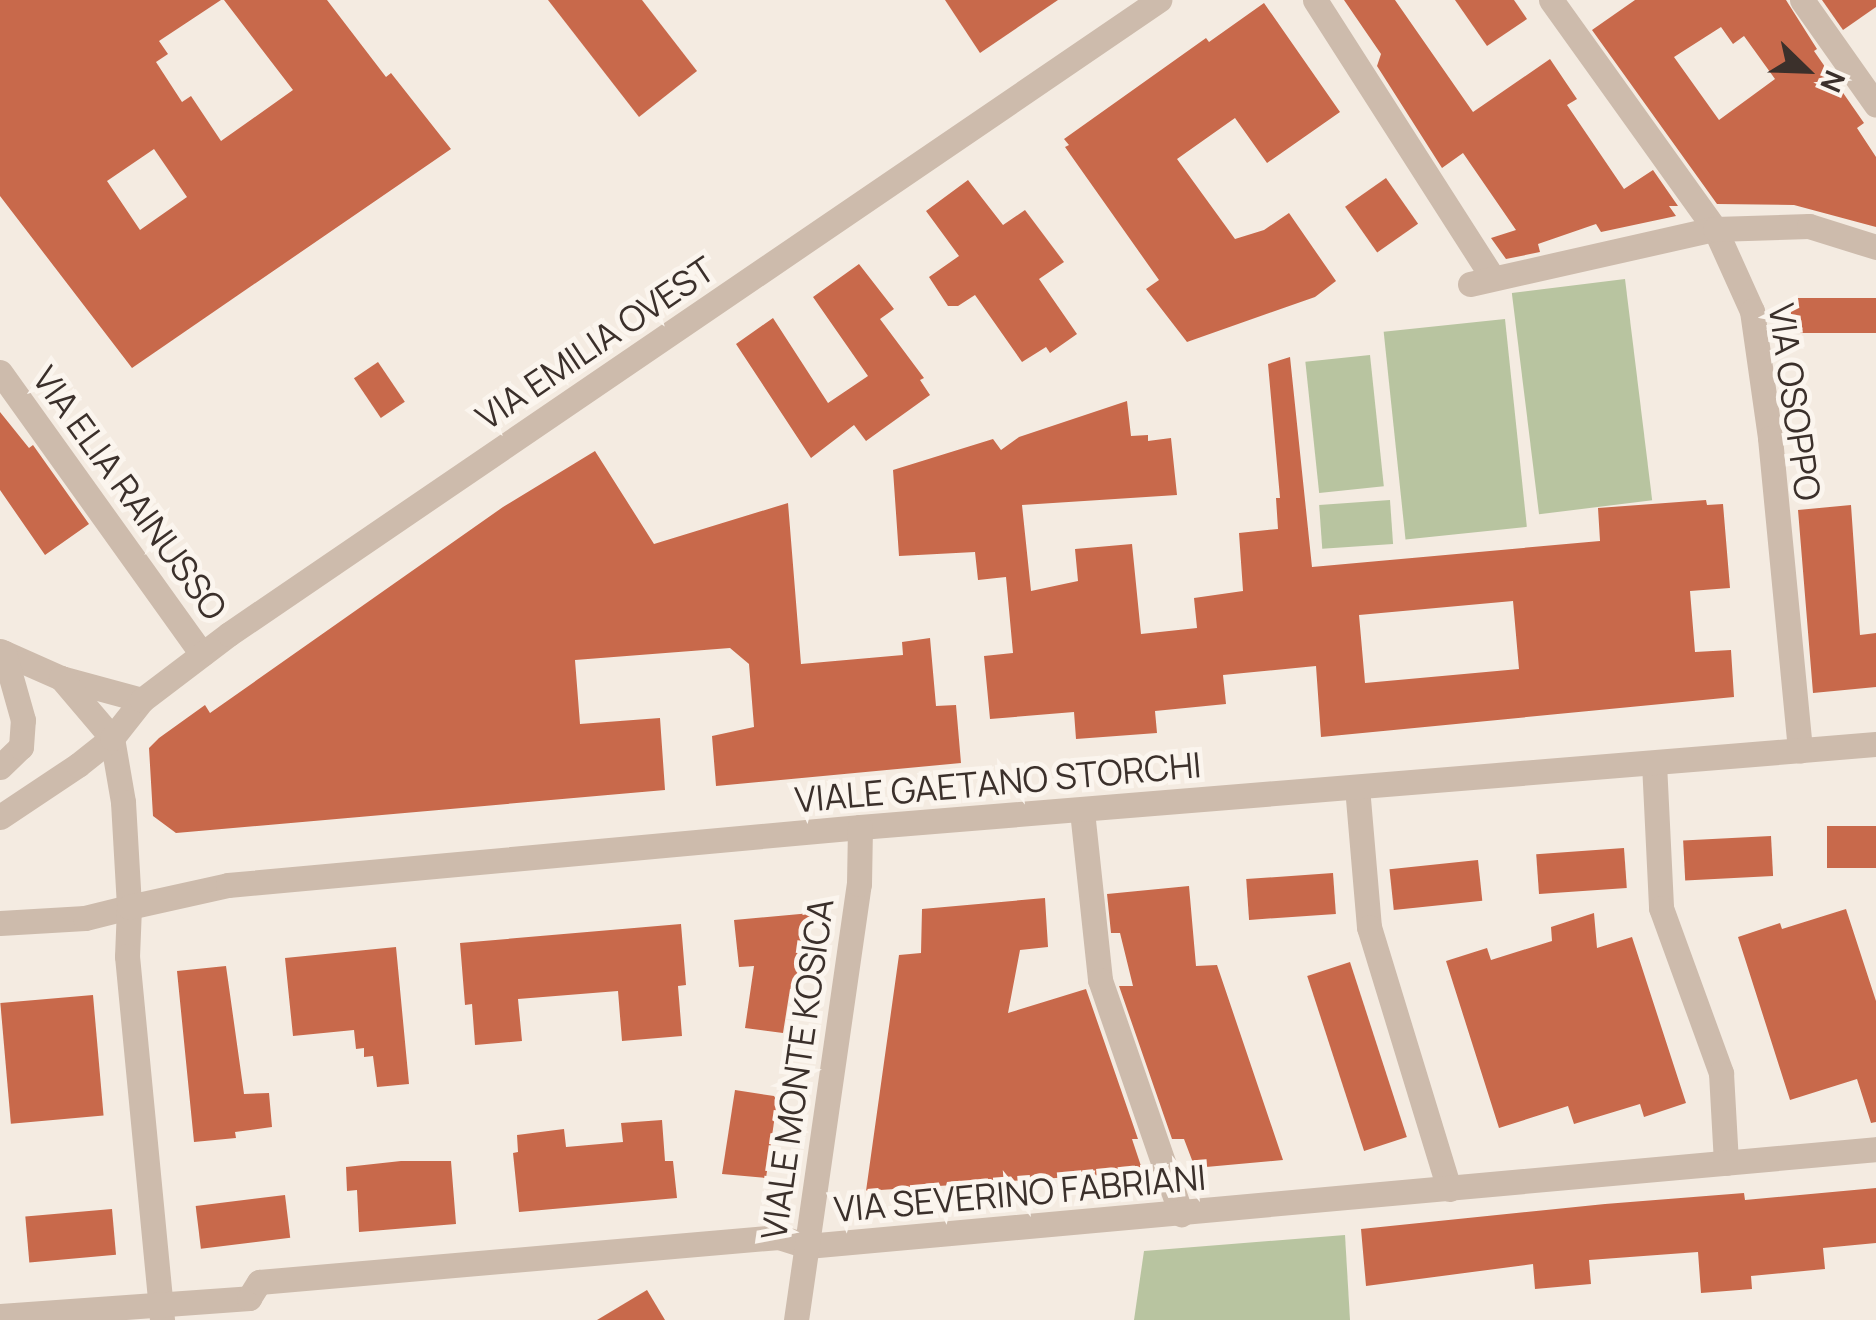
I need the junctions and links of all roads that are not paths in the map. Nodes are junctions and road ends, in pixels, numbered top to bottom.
1 (1158, 0) edge
2 (1315, 0) edge
3 (1552, 0) edge
4 (1802, 0) edge
5 (1876, 106) edge
6 (1715, 229) junction
7 (1876, 247) edge
8 (0, 372) edge
9 (2, 652) edge
10 (202, 654) junction
11 (61, 678) junction
12 (142, 700) junction
13 (112, 738) junction
14 (1876, 744) edge
15 (1800, 752) junction
16 (1654, 763) junction
17 (0, 767) edge
18 (1357, 787) junction
19 (1082, 811) junction
20 (0, 817) edge
21 (860, 827) junction
22 (129, 908) junction
23 (0, 923) edge
24 (1876, 1149) edge
25 (1726, 1163) junction
26 (1449, 1189) junction
27 (1181, 1214) junction
28 (806, 1246) junction
29 (161, 1311) edge
30 (0, 1316) edge
31 (796, 1320) edge

1 - 10 street, VIA EMILIA OVEST
2 - 6 street
3 - 6 street, VIA OSOPPO
4 - 5 street
6 - 7 street
6 - 15 street, VIA OSOPPO
8 - 10 street, VIA ELIA RAINUSSO
9 - 11 street
9 - 17 street
10 - 12 street, VIA EMILIA OVEST
11 - 12 street
11 - 13 street
12 - 13 street, VIA EMILIA OVEST
13 - 20 street
13 - 22 street
14 - 15 street, VIALE GAETANO STORCHI
15 - 16 street, VIALE GAETANO STORCHI
16 - 18 street, VIALE GAETANO STORCHI
16 - 25 street
18 - 19 street, VIALE GAETANO STORCHI
18 - 26 street
19 - 21 street, VIALE GAETANO STORCHI
19 - 27 street
21 - 22 street, VIALE GAETANO STORCHI
21 - 28 street, VIALE MONTE KOSICA
22 - 23 street, VIALE GAETANO STORCHI
22 - 29 street
24 - 25 street, VIA SEVERINO FABRIANI
25 - 26 street, VIA SEVERINO FABRIANI
26 - 27 street, VIA SEVERINO FABRIANI
27 - 28 street, VIA SEVERINO FABRIANI
28 - 29 street, VIA SEVERINO FABRIANI
28 - 31 street, VIALE MONTE KOSICA
29 - 30 street, VIA SEVERINO FABRIANI

